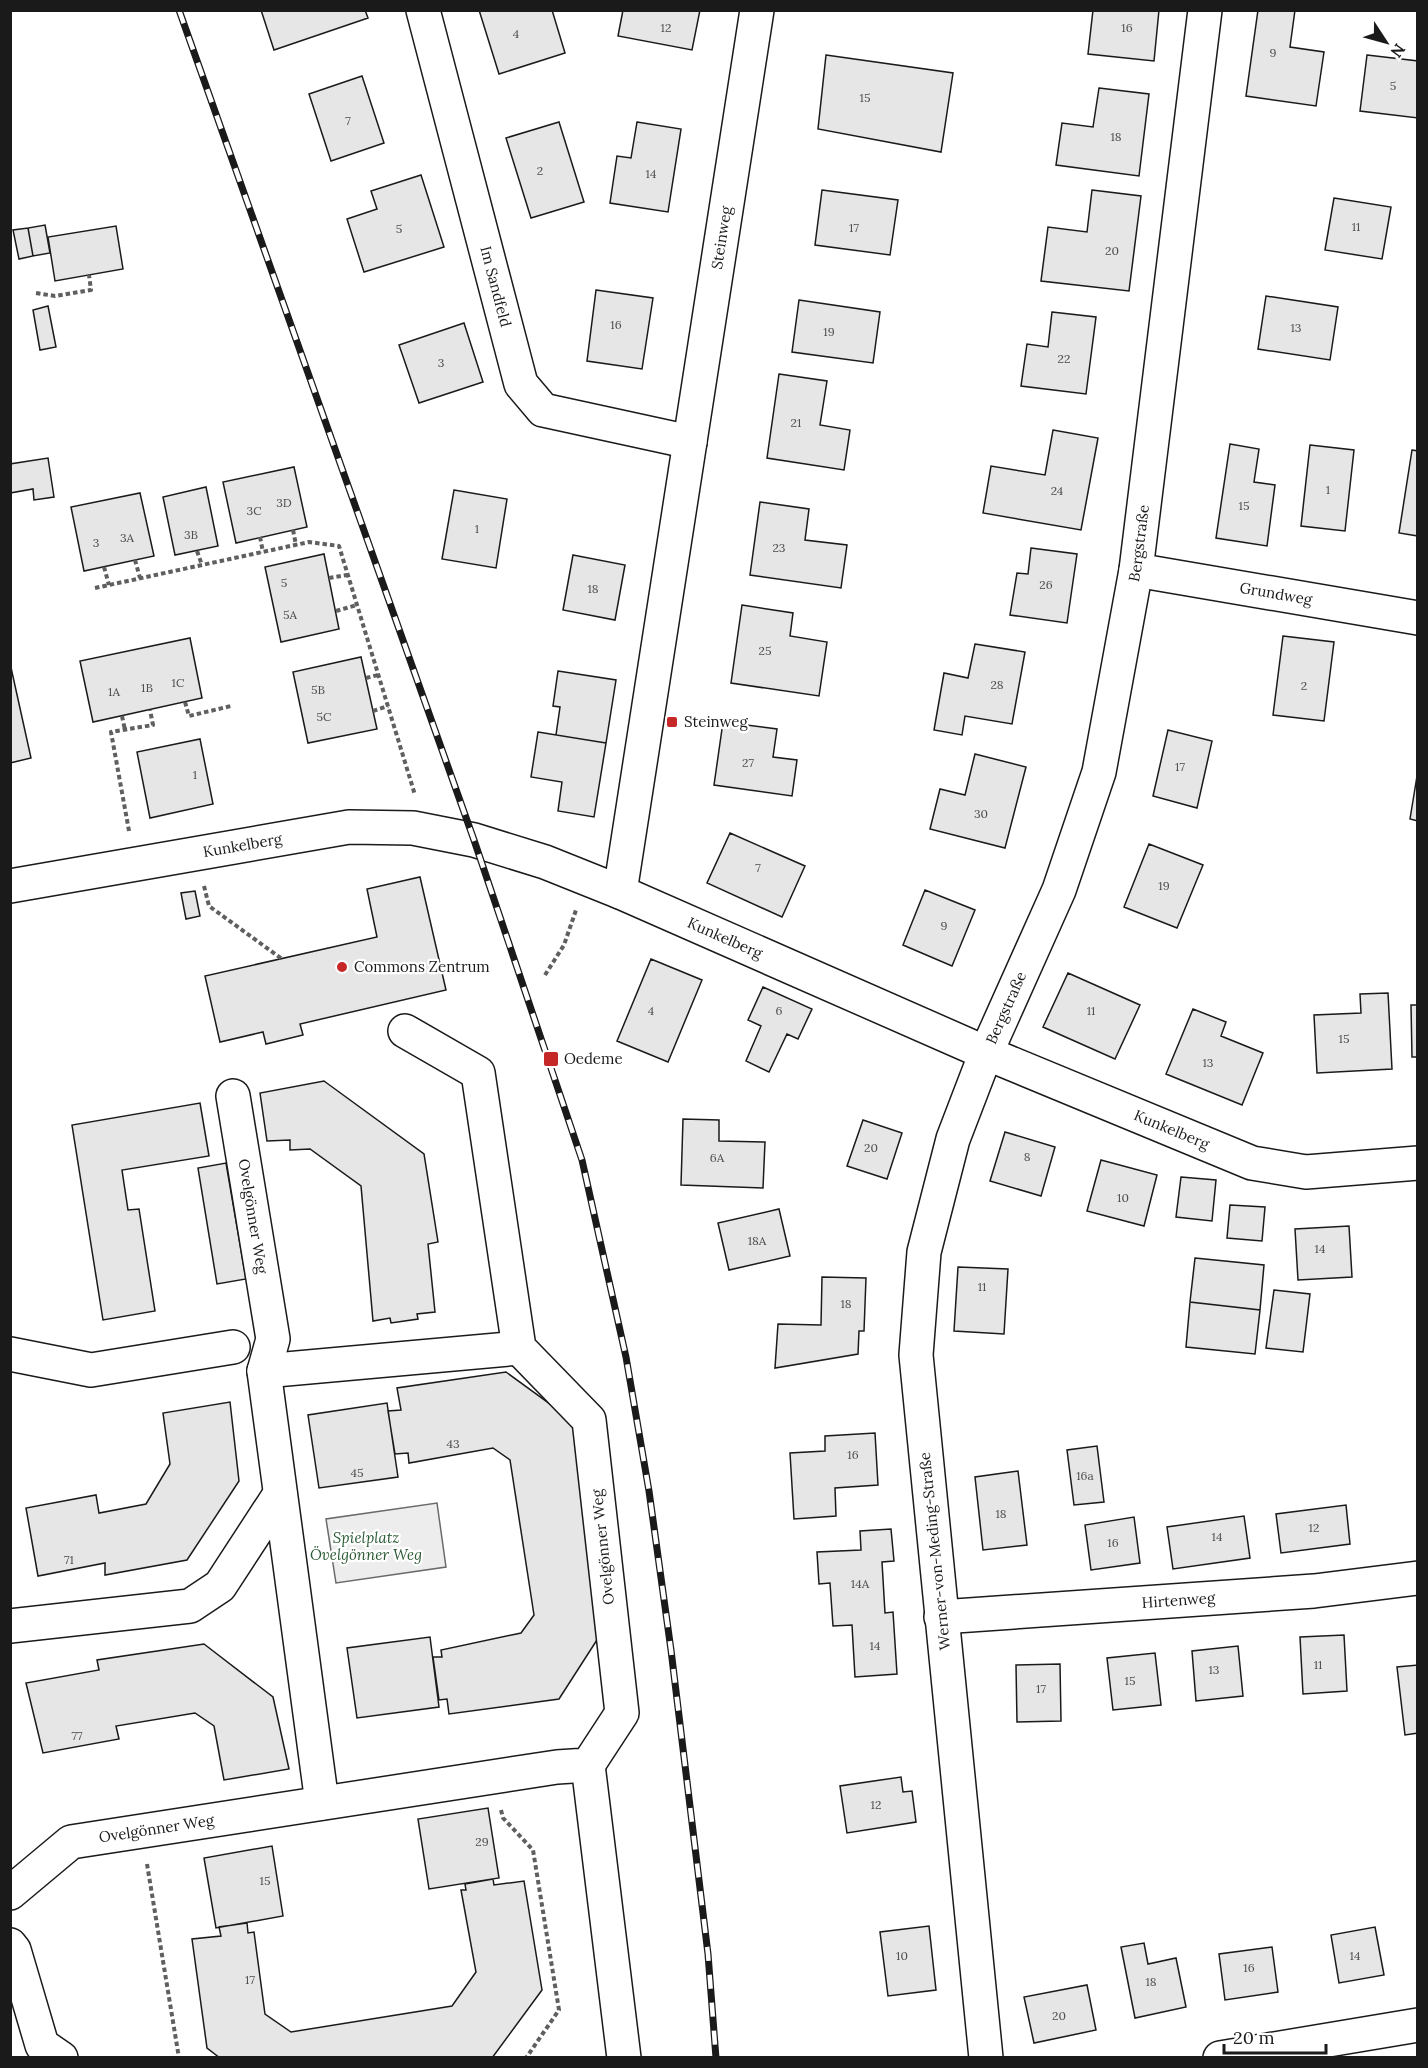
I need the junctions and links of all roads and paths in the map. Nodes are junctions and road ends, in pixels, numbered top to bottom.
1 (423, 10) edge
2 (757, 10) edge
3 (1205, 10) edge
4 (89, 275) dead end
5 (36, 293) dead end
6 (690, 441) junction
7 (293, 530) dead end
8 (261, 537) dead end
9 (296, 545) junction
10 (198, 550) dead end
11 (263, 552) junction
12 (135, 560) dead end
13 (201, 565) junction
14 (104, 567) dead end
15 (1136, 570) junction
16 (347, 574) junction
17 (140, 578) junction
18 (329, 579) dead end
19 (109, 585) junction
20 (95, 588) dead end
21 (357, 605) junction
22 (336, 611) dead end
23 (1418, 618) edge
24 (378, 675) junction
25 (366, 678) dead end
26 (185, 702) dead end
27 (231, 706) dead end
28 (388, 706) junction
29 (150, 710) dead end
30 (373, 711) dead end
31 (122, 716) dead end
32 (125, 730) junction
33 (426, 830) junction
34 (195, 853) junction
35 (135, 864) junction
36 (586, 878) junction
37 (10, 886) edge
38 (620, 892) junction
39 (282, 959) dead end
40 (545, 975) dead end
41 (405, 1031) dead end
42 (986, 1053) junction
43 (233, 1096) dead end
44 (1418, 1163) edge
45 (233, 1347) dead end
46 (519, 1348) junction
47 (10, 1354) edge
48 (264, 1371) junction
49 (280, 1494) junction
50 (1418, 1578) edge
51 (941, 1617) junction
52 (10, 1626) edge
53 (588, 1765) junction
54 (494, 1776) junction
55 (322, 1803) junction
56 (142, 1831) junction
57 (10, 1893) edge
58 (10, 1945) edge
59 (1418, 2025) edge
60 (61, 2058) edge
61 (179, 2058) edge
62 (526, 2058) edge
63 (624, 2058) edge
64 (986, 2058) edge
65 (1220, 2058) edge

1 - 6 street, Im Sandfeld
2 - 6 street, Steinweg
3 - 15 street, Bergstraße
4 - 5 path
6 - 38 street, Steinweg
7 - 9 path
8 - 11 path
9 - 11 path
9 - 16 path
10 - 13 path
11 - 13 path
12 - 17 path
13 - 17 path
14 - 19 path
15 - 23 street, Grundweg
15 - 42 street, Bergstraße
16 - 18 path
16 - 21 path
17 - 19 path
19 - 20 path
21 - 22 path
21 - 24 path
24 - 25 path
24 - 28 path
26 - 27 path
28 - 30 path
28 - 33 path
29 - 32 path
31 - 32 path
32 - 35 path
33 - 34 street, Kunkelberg
33 - 36 street, Kunkelberg
34 - 35 street, Kunkelberg
34 - 39 path
35 - 37 street, Kunkelberg
36 - 38 street, Kunkelberg
36 - 40 path
38 - 42 street, Kunkelberg
41 - 46 street
42 - 44 street, Kunkelberg
42 - 51 street, Werner-von-Meding-Straße
43 - 48 street, Ovelgönner Weg
45 - 47 street
46 - 48 street
46 - 53 street, Ovelgönner Weg
48 - 49 street, Ovelgönner Weg
49 - 52 street
49 - 55 street, Ovelgönner Weg
50 - 51 street, Hirtenweg
51 - 64 street, Werner-von-Meding-Straße
53 - 54 street, Ovelgönner Weg
53 - 63 street
54 - 55 street, Ovelgönner Weg
54 - 62 path
55 - 56 street, Ovelgönner Weg
56 - 57 street, Ovelgönner Weg
56 - 61 path
58 - 60 street
59 - 65 street

